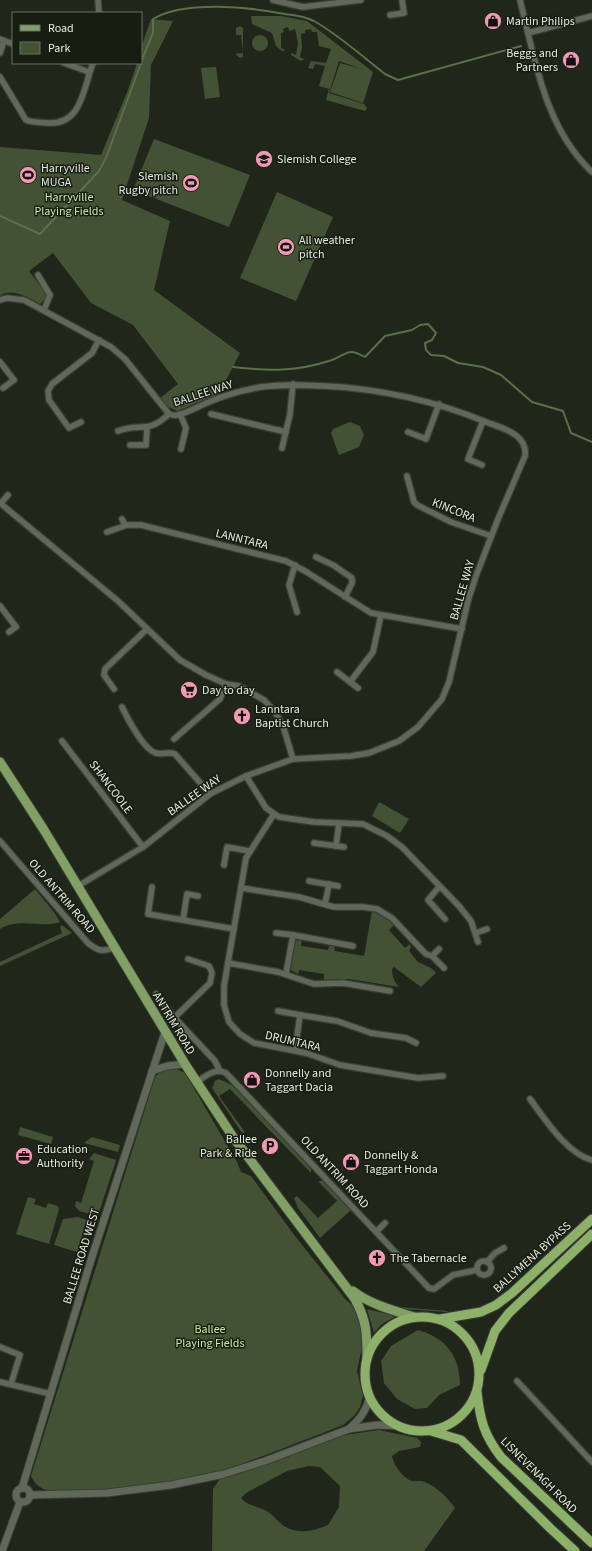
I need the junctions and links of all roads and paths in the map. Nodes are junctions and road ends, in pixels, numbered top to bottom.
1 (98, 0) edge
2 (273, 0) edge
3 (361, 0) edge
4 (402, 0) edge
5 (520, 0) edge
6 (99, 12) edge
7 (390, 15) dead end
8 (592, 16) edge
9 (528, 33) junction
10 (2, 40) edge
11 (12, 44) edge
12 (0, 53) edge
13 (67, 64) edge
14 (93, 64) edge
15 (89, 72) junction
16 (0, 77) edge
17 (592, 172) edge
18 (38, 275) dead end
19 (0, 300) edge
20 (44, 310) junction
21 (99, 340) junction
22 (0, 362) edge
23 (293, 384) junction
24 (3, 388) dead end
25 (439, 404) junction
26 (169, 414) junction
27 (180, 414) junction
28 (211, 414) dead end
29 (483, 420) junction
30 (81, 422) dead end
31 (147, 428) junction
32 (118, 431) dead end
33 (286, 432) junction
34 (408, 432) dead end
35 (130, 445) dead end
36 (282, 448) dead end
37 (181, 449) dead end
38 (482, 465) dead end
39 (407, 476) dead end
40 (8, 495) dead end
41 (0, 503) edge
42 (122, 519) dead end
43 (125, 525) junction
44 (106, 532) dead end
45 (491, 536) junction
46 (316, 557) dead end
47 (295, 565) junction
48 (344, 597) junction
49 (0, 606) edge
50 (297, 612) dead end
51 (2, 613) edge
52 (382, 615) junction
53 (147, 629) junction
54 (462, 629) junction
55 (9, 632) dead end
56 (337, 672) dead end
57 (350, 682) junction
58 (226, 684) junction
59 (358, 688) dead end
60 (114, 689) dead end
61 (122, 707) dead end
62 (174, 739) dead end
63 (62, 741) dead end
64 (293, 759) junction
65 (0, 762) edge
66 (246, 776) junction
67 (210, 794) junction
68 (274, 814) junction
69 (339, 823) junction
70 (0, 841) edge
71 (314, 843) dead end
72 (336, 846) junction
73 (143, 847) junction
74 (344, 847) dead end
75 (250, 851) junction
76 (224, 865) dead end
77 (309, 881) dead end
78 (329, 884) junction
79 (78, 886) junction
80 (338, 886) dead end
81 (152, 887) dead end
82 (439, 887) junction
83 (241, 888) junction
84 (198, 896) dead end
85 (325, 904) junction
86 (445, 919) dead end
87 (183, 920) junction
88 (234, 929) junction
89 (487, 929) dead end
90 (276, 933) dead end
91 (476, 934) junction
92 (293, 935) junction
93 (478, 942) dead end
94 (353, 946) dead end
95 (114, 948) junction
96 (439, 949) dead end
97 (432, 956) junction
98 (188, 959) dead end
99 (228, 963) junction
100 (444, 968) dead end
101 (286, 974) junction
102 (390, 991) dead end
103 (156, 994) dead end
104 (278, 1011) dead end
105 (300, 1015) junction
106 (174, 1018) junction
107 (165, 1032) junction
108 (416, 1043) dead end
109 (295, 1051) junction
110 (184, 1064) junction
111 (152, 1071) junction
112 (220, 1071) junction
113 (442, 1076) dead end
114 (197, 1082) junction
115 (530, 1099) dead end
116 (592, 1160) edge
117 (592, 1219) edge
118 (385, 1223) dead end
119 (376, 1232) junction
120 (592, 1234) edge
121 (592, 1243) edge
122 (504, 1248) dead end
123 (575, 1250) junction
124 (488, 1262) junction
125 (477, 1270) junction
126 (346, 1286) junction
127 (414, 1317) junction
128 (438, 1319) junction
129 (0, 1347) edge
130 (367, 1359) junction
131 (480, 1376) junction
132 (517, 1381) dead end
133 (0, 1382) edge
134 (11, 1384) junction
135 (476, 1392) junction
136 (51, 1394) junction
137 (370, 1397) junction
138 (399, 1426) junction
139 (349, 1429) junction
140 (429, 1430) junction
141 (592, 1462) edge
142 (22, 1488) junction
143 (30, 1495) junction
144 (20, 1502) junction
145 (592, 1543) edge
146 (2, 1551) edge
147 (575, 1551) edge

1 - 6 street
2 - 3 street
4 - 7 street
5 - 9 street
8 - 9 street
9 - 17 street
10 - 11 street
10 - 12 street
13 - 15 street
14 - 15 street
15 - 16 street
18 - 20 street
19 - 20 street
20 - 21 street
21 - 26 street
21 - 30 street
22 - 24 street
23 - 25 street, BALLEE WAY
23 - 27 street, BALLEE WAY
23 - 33 street
25 - 29 street, BALLEE WAY
25 - 34 street
26 - 27 street, BALLEE WAY
26 - 31 street
27 - 37 street
28 - 33 street
29 - 38 street
29 - 45 street, BALLEE WAY
31 - 32 street
31 - 35 street
33 - 36 street
39 - 45 street, KINCORA
40 - 41 street
41 - 53 street
42 - 43 street
43 - 44 street, LANNTARA
43 - 47 street, LANNTARA
45 - 54 street, BALLEE WAY
46 - 48 street
47 - 48 street, LANNTARA
47 - 50 street
48 - 52 street, LANNTARA
49 - 51 street
51 - 55 street
52 - 54 street, LANNTARA
52 - 57 street
53 - 58 street
53 - 60 street
54 - 64 street, BALLEE WAY
56 - 57 street
57 - 59 street
58 - 62 street
58 - 64 street
61 - 67 street
63 - 73 street, SHANCOOLE
64 - 66 street, BALLEE WAY
65 - 79 main road, ANTRIM ROAD
66 - 67 street, BALLEE WAY
66 - 68 street
67 - 73 street, BALLEE WAY
68 - 69 street
68 - 75 street, DRUMTARA
69 - 72 street
69 - 82 street
70 - 95 street, OLD ANTRIM ROAD
71 - 72 street
72 - 74 street
73 - 79 street, BALLEE WAY
75 - 76 street
75 - 83 street, DRUMTARA
77 - 78 street
78 - 80 street
78 - 85 street
79 - 95 main road, ANTRIM ROAD
81 - 87 street
82 - 86 street
82 - 91 street
83 - 85 street
83 - 88 street, DRUMTARA
84 - 87 street
85 - 97 street
87 - 88 street
88 - 99 street, DRUMTARA
89 - 91 street
90 - 92 street
91 - 93 street
92 - 94 street
92 - 101 street
95 - 107 main road, ANTRIM ROAD
96 - 97 street
97 - 100 street
98 - 106 street
99 - 101 street
99 - 109 street, DRUMTARA
101 - 102 street
103 - 106 street, OLD ANTRIM ROAD
104 - 105 street
105 - 108 street
105 - 109 street
106 - 112 street, OLD ANTRIM ROAD
107 - 110 main road, ANTRIM ROAD
107 - 111 street, BALLEE ROAD WEST
109 - 113 street, DRUMTARA
110 - 111 street
110 - 114 main road, ANTRIM ROAD
111 - 136 street, BALLEE ROAD WEST
112 - 114 street
112 - 119 street, OLD ANTRIM ROAD
114 - 126 main road, ANTRIM ROAD
115 - 116 street
117 - 128 highway, BALLYMENA BYPASS
118 - 119 street
119 - 125 street, OLD ANTRIM ROAD
120 - 123 highway, BALLYMENA BYPASS
121 - 123 highway
122 - 124 street
123 - 131 highway, BALLYMENA BYPASS
124 - 125 street
124 - 125 street
126 - 127 main road, ANTRIM ROAD
126 - 130 main road, ANTRIM ROAD
127 - 128 highway
127 - 130 highway
128 - 131 highway
129 - 134 street
130 - 137 highway
131 - 135 highway
132 - 141 street
133 - 134 street
134 - 136 street
135 - 140 highway
135 - 145 highway, LISNEVENAGH ROAD
136 - 142 street, BALLEE ROAD WEST
137 - 138 highway
137 - 139 street
138 - 139 street
138 - 140 highway
139 - 143 street
140 - 147 highway
142 - 143 street
142 - 144 street
143 - 144 street
144 - 146 street

